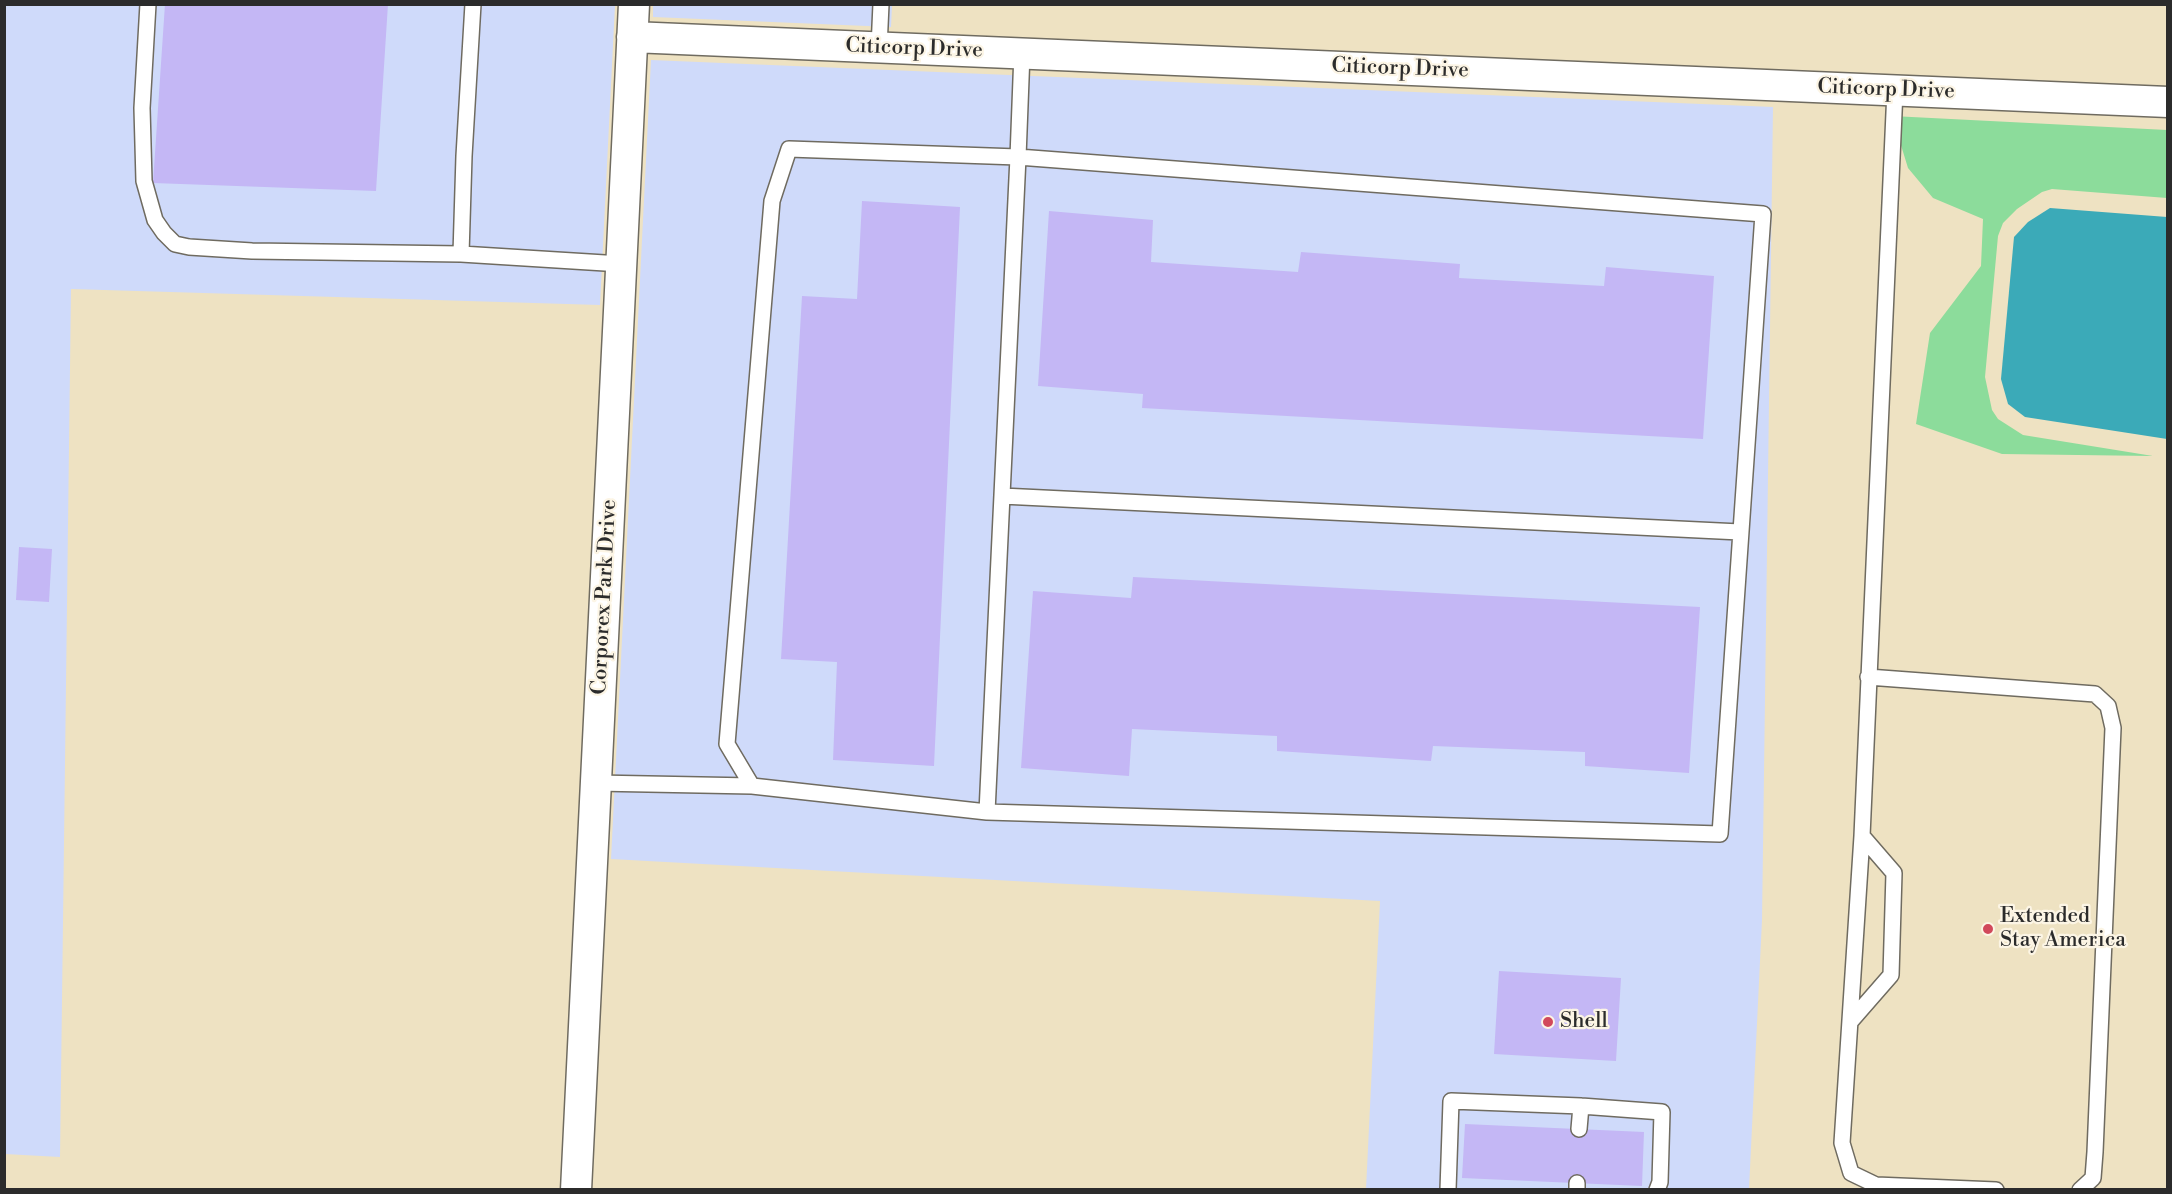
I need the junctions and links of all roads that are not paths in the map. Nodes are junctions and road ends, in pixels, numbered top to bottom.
1 (148, 4) edge
2 (473, 4) edge
3 (634, 4) edge
4 (881, 4) edge
5 (632, 37) junction
6 (879, 48) junction
7 (1022, 53) junction
8 (1895, 90) junction
9 (2168, 102) edge
10 (1018, 158) junction
11 (461, 254) junction
12 (621, 264) junction
13 (1002, 496) junction
14 (1740, 532) junction
15 (1868, 677) junction
16 (596, 783) junction
17 (752, 786) junction
18 (987, 812) junction
19 (1862, 836) junction
20 (1850, 1022) junction
21 (1581, 1106) junction
22 (1579, 1129) dead end
23 (576, 1190) edge
24 (1448, 1190) edge
25 (1657, 1190) edge
26 (1996, 1190) edge
27 (2080, 1190) edge

1 - 11 lane
2 - 11 lane
3 - 5 street, Corporex Park Drive
4 - 6 lane
5 - 6 street, Citicorp Drive
5 - 12 street, Corporex Park Drive
6 - 7 street, Citicorp Drive
7 - 8 street, Citicorp Drive
7 - 10 lane
8 - 9 street, Citicorp Drive
8 - 15 lane
10 - 13 lane
10 - 14 lane
10 - 17 lane
11 - 12 lane
12 - 16 street, Corporex Park Drive
13 - 14 lane
13 - 18 lane
14 - 18 lane
15 - 19 lane
15 - 27 lane
16 - 17 lane
16 - 23 street, Corporex Park Drive
17 - 18 lane
19 - 20 lane
19 - 20 lane
20 - 26 lane
21 - 22 lane
21 - 24 lane
21 - 25 lane

